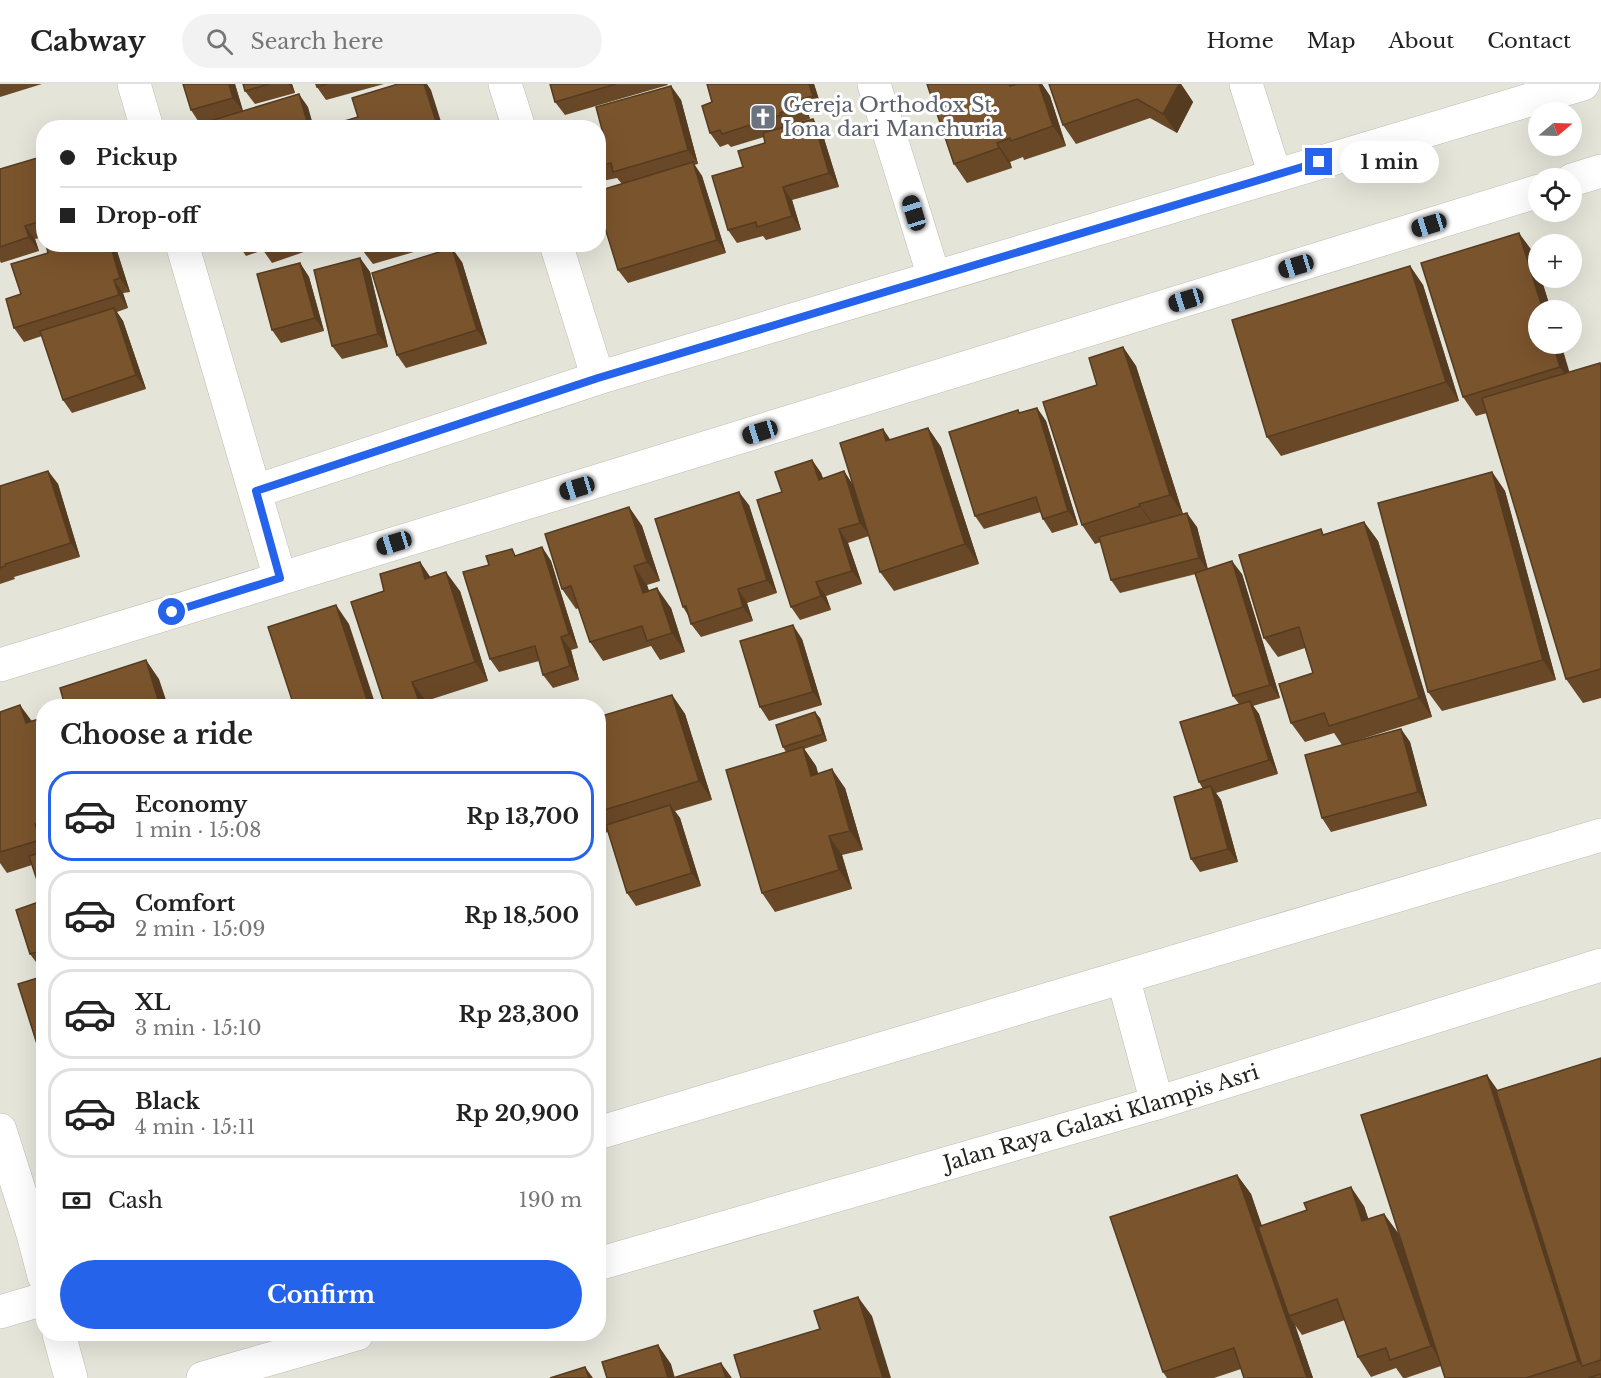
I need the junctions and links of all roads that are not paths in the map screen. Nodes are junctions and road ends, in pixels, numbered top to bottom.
1 (134, 84) edge
2 (506, 84) edge
3 (874, 84) edge
4 (1246, 84) edge
5 (1583, 84) edge
6 (1596, 84) edge
7 (1601, 101) edge
8 (145, 120) edge
9 (517, 120) edge
10 (1601, 171) edge
11 (1275, 175) junction
12 (1582, 177) edge
13 (1528, 194) edge
14 (184, 252) edge
15 (559, 252) edge
16 (934, 277) junction
17 (598, 378) junction
18 (256, 491) junction
19 (280, 578) junction
20 (0, 665) edge
21 (1601, 835) edge
22 (1601, 965) edge
23 (1123, 976) junction
24 (1156, 1103) junction
25 (0, 1130) edge
26 (606, 1131) edge
27 (36, 1245) edge
28 (606, 1262) edge
29 (36, 1301) edge
30 (0, 1312) edge
31 (61, 1341) edge
32 (332, 1341) edge
33 (71, 1378) edge
34 (203, 1378) edge

1 - 8 street
2 - 9 street
3 - 16 street
4 - 11 street
5 - 11 street
6 - 7 street
10 - 12 street
11 - 16 street
13 - 19 street
14 - 18 street
15 - 17 street
16 - 17 street
17 - 18 street
18 - 19 street
19 - 20 street
21 - 23 street
22 - 24 street, Jalan Raya Galaxi Klampis Asri
23 - 24 street
23 - 26 street
24 - 28 street, Jalan Raya Galaxi Klampis Asri
25 - 27 street
29 - 30 street
31 - 33 street
32 - 34 street

